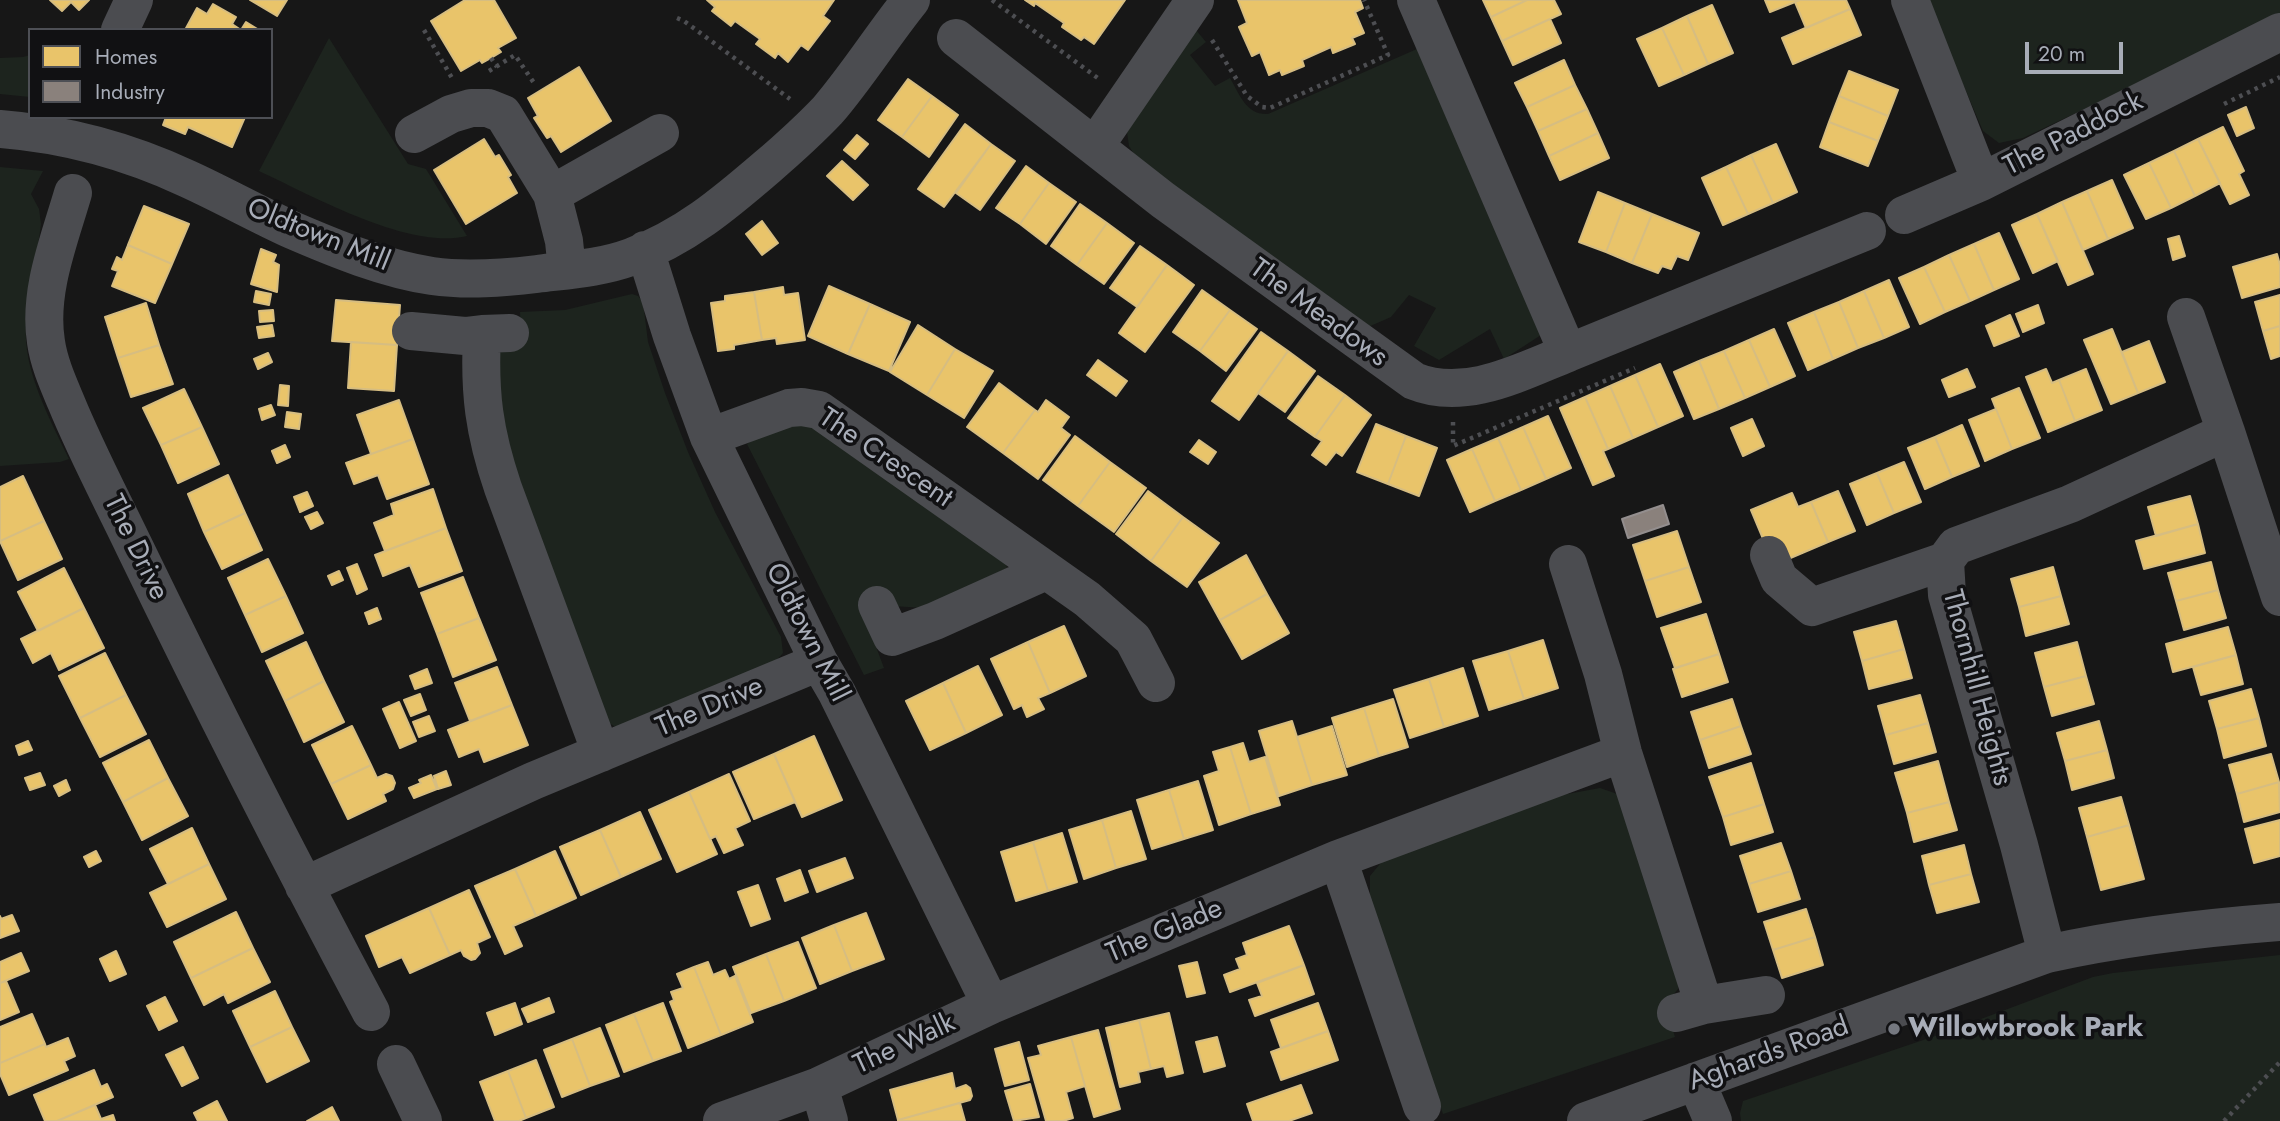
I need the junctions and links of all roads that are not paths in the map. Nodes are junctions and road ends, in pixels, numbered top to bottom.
1 (134, 0) edge
2 (1195, 0) edge
3 (1416, 0) edge
4 (1910, 0) edge
5 (909, 1) edge
6 (121, 28) edge
7 (2280, 32) edge
8 (956, 38) dead end
9 (0, 129) edge
10 (86, 129) edge
11 (660, 133) dead end
12 (414, 134) dead end
13 (1095, 146) junction
14 (1982, 182) junction
15 (73, 193) dead end
16 (552, 194) junction
17 (1904, 215) dead end
18 (1867, 231) dead end
19 (645, 250) junction
20 (567, 270) junction
21 (2186, 317) dead end
22 (411, 331) dead end
23 (1568, 354) junction
24 (2226, 432) junction
25 (709, 438) junction
26 (1769, 555) dead end
27 (1945, 561) junction
28 (1568, 564) dead end
29 (1046, 571) junction
30 (2280, 597) edge
31 (877, 605) dead end
32 (819, 662) junction
33 (1156, 682) dead end
34 (1623, 752) junction
35 (601, 753) junction
36 (1338, 859) junction
37 (304, 886) junction
38 (2280, 922) edge
39 (2047, 954) junction
40 (1766, 995) dead end
41 (991, 1005) junction
42 (372, 1012) dead end
43 (396, 1064) dead end
44 (1696, 1081) junction
45 (824, 1103) edge
46 (1422, 1106) dead end
47 (423, 1121) edge
48 (722, 1121) edge
49 (1586, 1121) edge
50 (1713, 1121) edge

1 - 6 street
2 - 13 street
3 - 23 street
4 - 14 street, The Paddock
5 - 19 street, Oldtown Mill
7 - 14 street, The Paddock
8 - 13 street, The Meadows
9 - 10 street, Oldtown Mill
10 - 20 street, Oldtown Mill
11 - 16 street
12 - 16 street
13 - 23 street, The Meadows
14 - 17 street, The Paddock
15 - 37 street, The Drive
16 - 20 street
18 - 23 street, The Meadows
19 - 20 street, Oldtown Mill
19 - 25 street, Oldtown Mill
21 - 24 street
22 - 35 street
24 - 27 street, Thornhill Heights
24 - 30 street
25 - 29 street, The Crescent
25 - 32 street, Oldtown Mill
26 - 27 street
27 - 39 street, Thornhill Heights
28 - 34 street
29 - 31 street
29 - 33 street, The Crescent
32 - 35 street, The Drive
32 - 41 street, Oldtown Mill
34 - 36 street, The Glade
34 - 40 street
35 - 37 street, The Drive
36 - 41 street, The Glade
36 - 46 street
37 - 42 street, The Drive
38 - 39 street, Aghards Road
39 - 44 street, Aghards Road
41 - 45 street, The Walk
43 - 47 street
44 - 49 street, Aghards Road
44 - 50 street
45 - 48 street, The Walk

